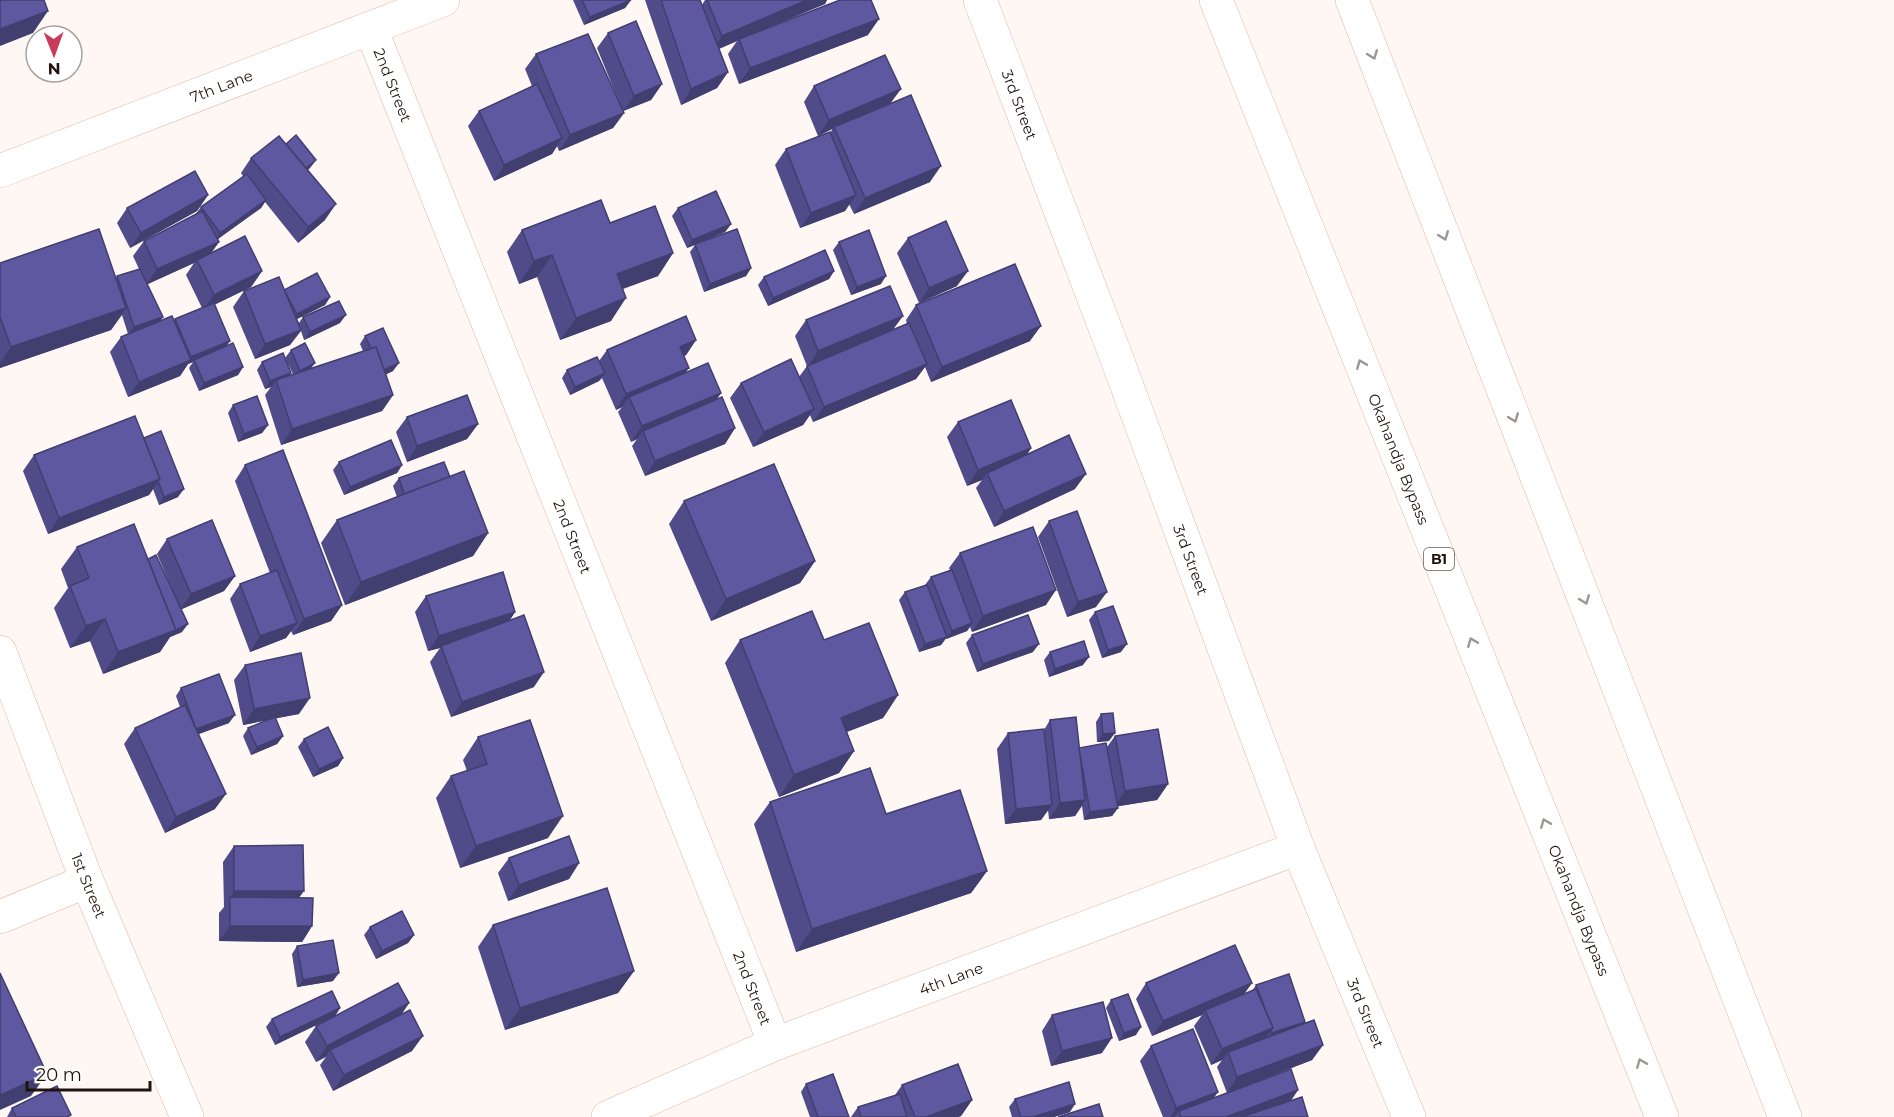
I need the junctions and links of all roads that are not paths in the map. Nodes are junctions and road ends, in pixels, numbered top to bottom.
1 (442, 0) edge
2 (980, 0) edge
3 (1215, 0) edge
4 (1352, 0) edge
5 (370, 29) junction
6 (0, 171) edge
7 (0, 652) edge
8 (1298, 848) junction
9 (87, 881) junction
10 (0, 917) edge
11 (775, 1044) junction
12 (187, 1117) edge
13 (608, 1117) edge
14 (1409, 1117) edge
15 (1662, 1117) edge
16 (1785, 1117) edge

1 - 5 main road, 7th Lane
2 - 8 main road, 3rd Street
15 -> 3 main road, Okahandja Bypass / B1
4 -> 16 main road
5 - 6 main road, 7th Lane
5 - 11 main road, 2nd Street
7 - 9 main road, 1st Street
8 - 11 main road, 4th Lane
8 - 14 main road, 3rd Street
9 - 10 main road
9 - 12 main road, 1st Street
11 - 13 main road, 4th Lane

